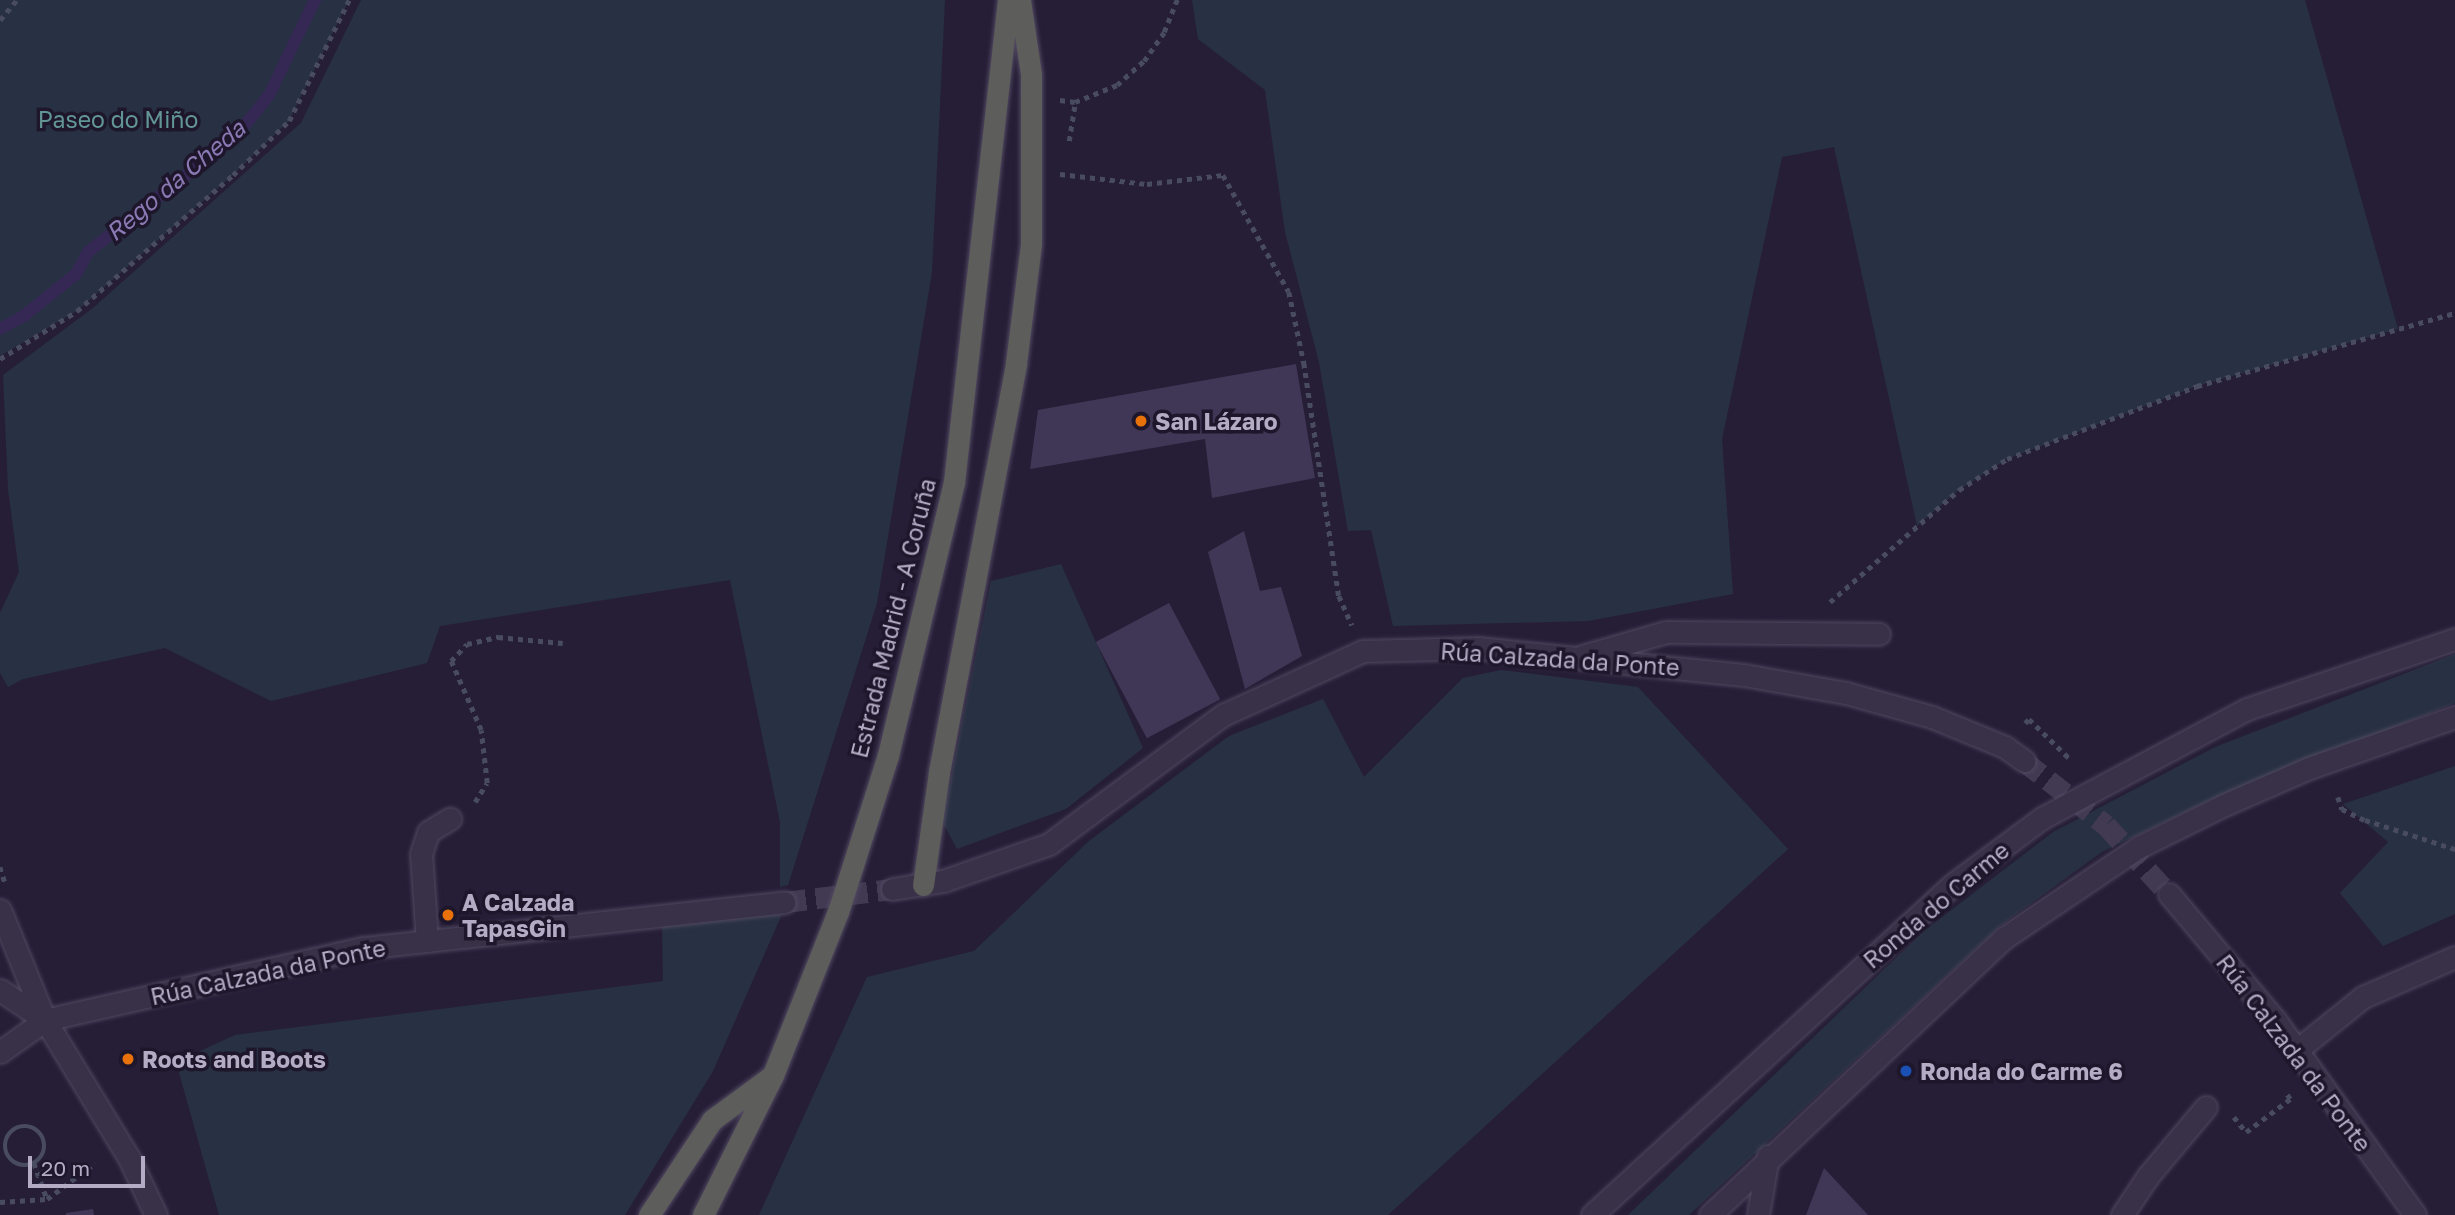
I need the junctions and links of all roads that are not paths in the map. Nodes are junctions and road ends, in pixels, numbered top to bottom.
1 (1008, 0) edge
2 (1020, 0) edge
3 (1879, 634) dead end
4 (2455, 639) edge
5 (1581, 656) junction
6 (2455, 717) edge
7 (2024, 761) tunnel mouth
8 (450, 819) road end
9 (923, 886) junction
10 (892, 889) tunnel mouth
11 (2169, 894) tunnel mouth
12 (785, 902) tunnel mouth
13 (0, 910) edge
14 (427, 941) junction
15 (2455, 957) edge
16 (0, 990) edge
17 (45, 1020) junction
18 (2297, 1050) junction
19 (0, 1052) edge
20 (773, 1074) junction
21 (2206, 1107) dead end
22 (1768, 1156) junction
23 (156, 1215) edge
24 (649, 1215) edge
25 (703, 1215) edge
26 (1592, 1215) edge
27 (1710, 1215) edge
28 (1758, 1215) edge
29 (2122, 1215) edge
30 (2415, 1215) edge

1 - 20 highway, Estrada Madrid - A Coruña
2 - 9 highway
3 - 5 street
4 - 26 street, Ronda do Carme
5 - 7 street, Rúa Calzada da Ponte
5 - 9 street, Rúa Calzada da Ponte
6 - 22 street
8 - 14 street
9 - 10 street, Rúa Calzada da Ponte
11 - 18 street, Rúa Calzada da Ponte
12 - 14 street, Rúa Calzada da Ponte
13 - 17 street
14 - 17 street, Rúa Calzada da Ponte
15 - 18 street
16 - 17 street
17 - 19 street
17 - 23 street
18 - 30 street, Rúa Calzada da Ponte
20 - 24 highway
20 - 25 highway, Estrada Madrid - A Coruña
21 - 29 street
22 - 27 street
22 - 28 street

